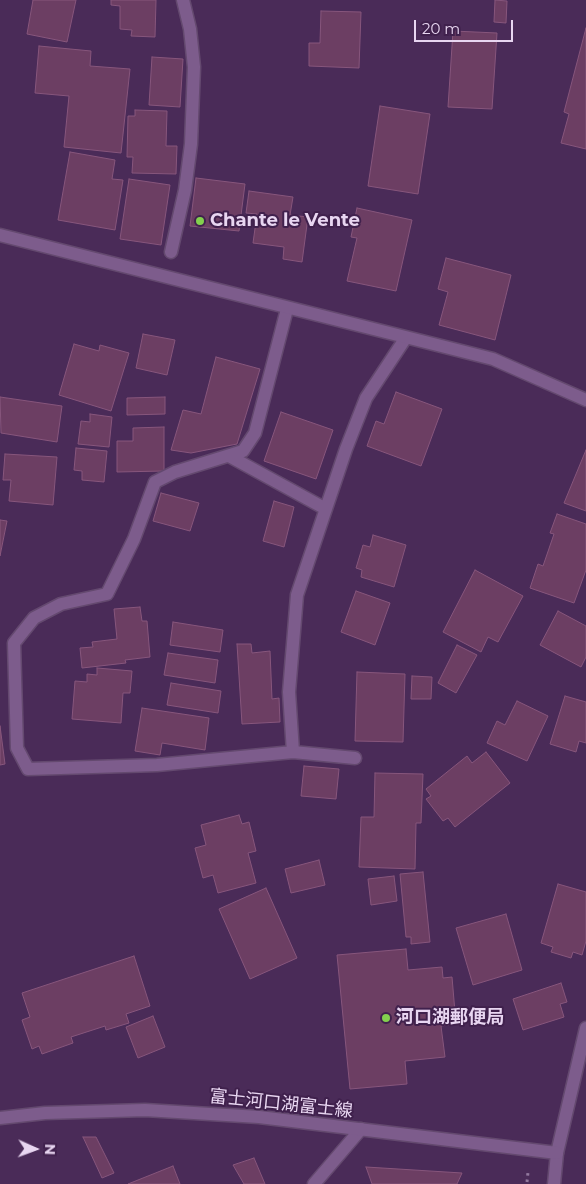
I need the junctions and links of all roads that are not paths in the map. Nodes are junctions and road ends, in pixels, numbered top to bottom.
1 (183, 0) edge
2 (0, 235) edge
3 (171, 252) dead end
4 (287, 309) junction
5 (405, 339) junction
6 (586, 400) edge
7 (228, 456) junction
8 (326, 509) junction
9 (294, 752) junction
10 (355, 758) dead end
11 (586, 1028) edge
12 (584, 1044) edge
13 (0, 1118) edge
14 (362, 1129) junction
15 (557, 1153) junction
16 (314, 1184) edge
17 (554, 1184) edge

1 - 3 street
2 - 4 street
4 - 5 street
4 - 7 street
5 - 6 street
5 - 8 street
7 - 8 street
7 - 9 street
8 - 9 street
9 - 10 street
11 - 12 street
12 - 15 street
13 - 14 street, 富士河口湖富士線
14 - 15 street, 富士河口湖富士線
14 - 16 street
15 - 17 street

